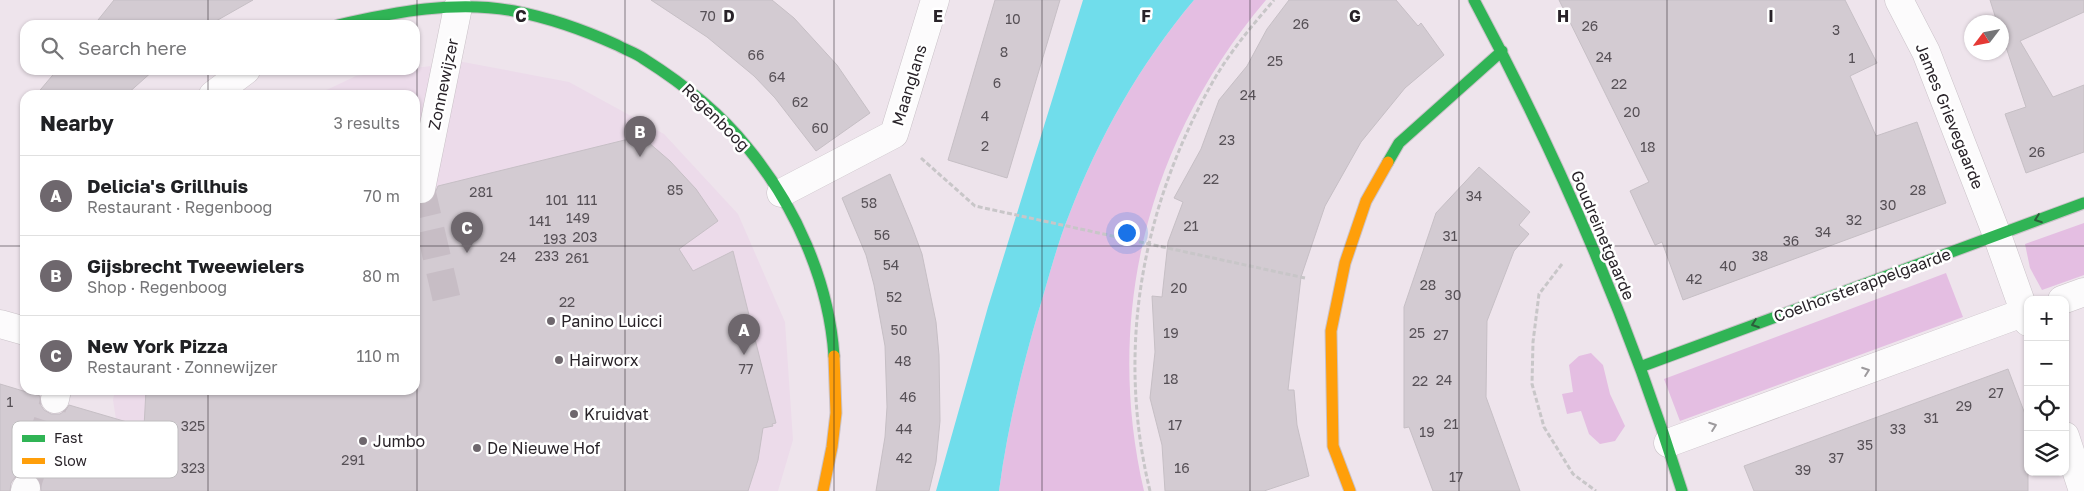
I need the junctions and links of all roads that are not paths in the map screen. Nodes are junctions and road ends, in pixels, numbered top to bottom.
1 (934, 0) edge
2 (1474, 0) edge
3 (1900, 0) edge
4 (458, 7) junction
5 (362, 20) edge
6 (1502, 51) junction
7 (239, 75) edge
8 (220, 90) edge
9 (421, 190) tunnel mouth
10 (781, 193) junction
11 (2084, 202) edge
12 (1997, 234) junction
13 (2084, 292) edge
14 (2069, 297) edge
15 (2024, 307) edge
16 (2024, 316) edge
17 (0, 324) edge
18 (20, 330) edge
19 (1640, 367) junction
20 (1668, 443) junction
21 (2069, 448) edge
22 (823, 491) edge
23 (1350, 491) edge
24 (1682, 491) edge
25 (2083, 491) edge

1 - 10 street, Maanglans
2 - 6 street, Goudreinetgaarde
3 - 12 street, James Grievegaarde
4 - 5 street, Regenboog
4 - 9 street, Zonnewijzer
4 - 10 street, Regenboog
6 - 19 street, Goudreinetgaarde
6 - 23 street
7 - 8 street
10 - 22 street, Regenboog
11 -> 12 street, Coelhorsterappelgaarde
12 - 15 street, James Grievegaarde
12 -> 19 street, Coelhorsterappelgaarde
13 - 14 street
20 -> 16 street
17 - 18 street
19 - 20 street, Goudreinetgaarde
20 - 24 street, Goudreinetgaarde
21 - 25 street

